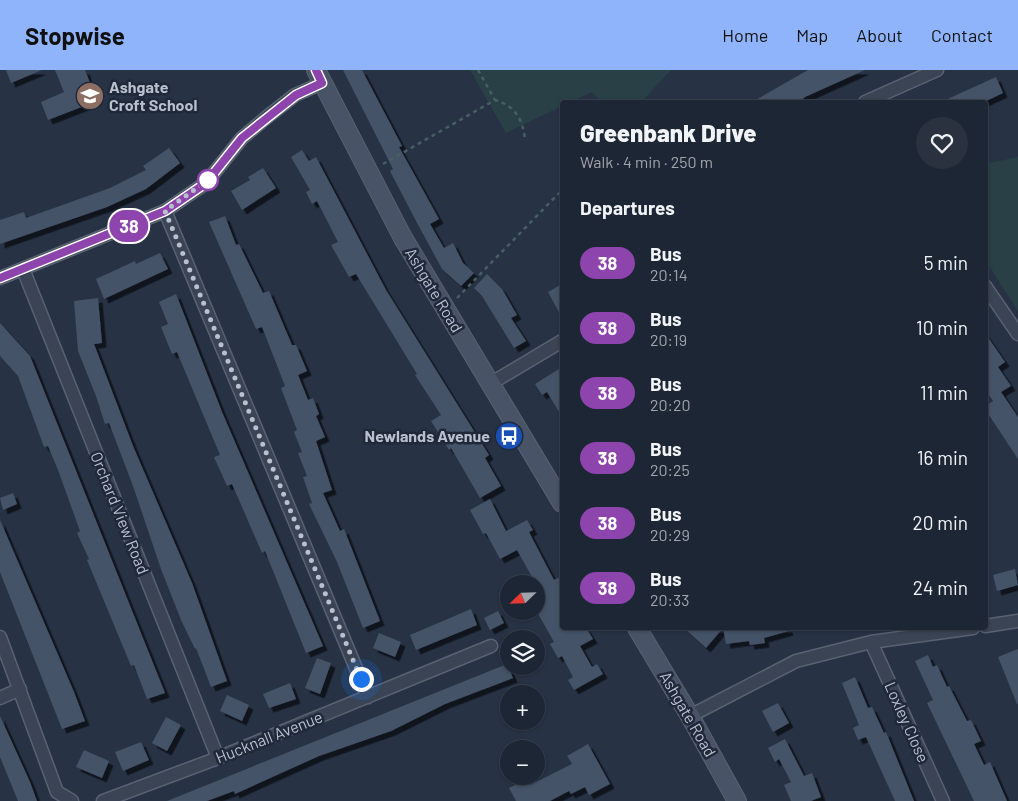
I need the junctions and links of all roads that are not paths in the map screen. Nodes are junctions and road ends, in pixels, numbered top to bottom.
1 (938, 70) edge
2 (319, 76) edge
3 (870, 100) edge
4 (165, 211) junction
5 (23, 269) junction
6 (0, 278) edge
7 (988, 290) edge
8 (1018, 334) edge
9 (560, 342) edge
10 (490, 384) junction
11 (560, 501) edge
12 (1018, 621) edge
13 (988, 626) edge
14 (638, 630) edge
15 (958, 630) edge
16 (0, 637) edge
17 (871, 642) junction
18 (491, 646) dead end
19 (20, 689) junction
20 (368, 697) junction
21 (0, 698) edge
22 (690, 716) junction
23 (218, 758) junction
24 (72, 801) edge
25 (103, 801) edge
26 (736, 801) edge
27 (943, 801) edge

1 - 3 street
2 - 4 street
2 - 10 street, Ashgate Road
4 - 5 street
4 - 20 street
5 - 6 street
5 - 23 street, Orchard View Road
7 - 8 street
9 - 10 street
10 - 11 street, Ashgate Road
12 - 13 street
14 - 22 street, Ashgate Road
15 - 17 street
16 - 19 street
17 - 22 street
17 - 27 street, Loxley Close
18 - 20 street, Hucknall Avenue
19 - 21 street
19 - 24 street
20 - 23 street, Hucknall Avenue
22 - 26 street, Ashgate Road
23 - 25 street, Hucknall Avenue

